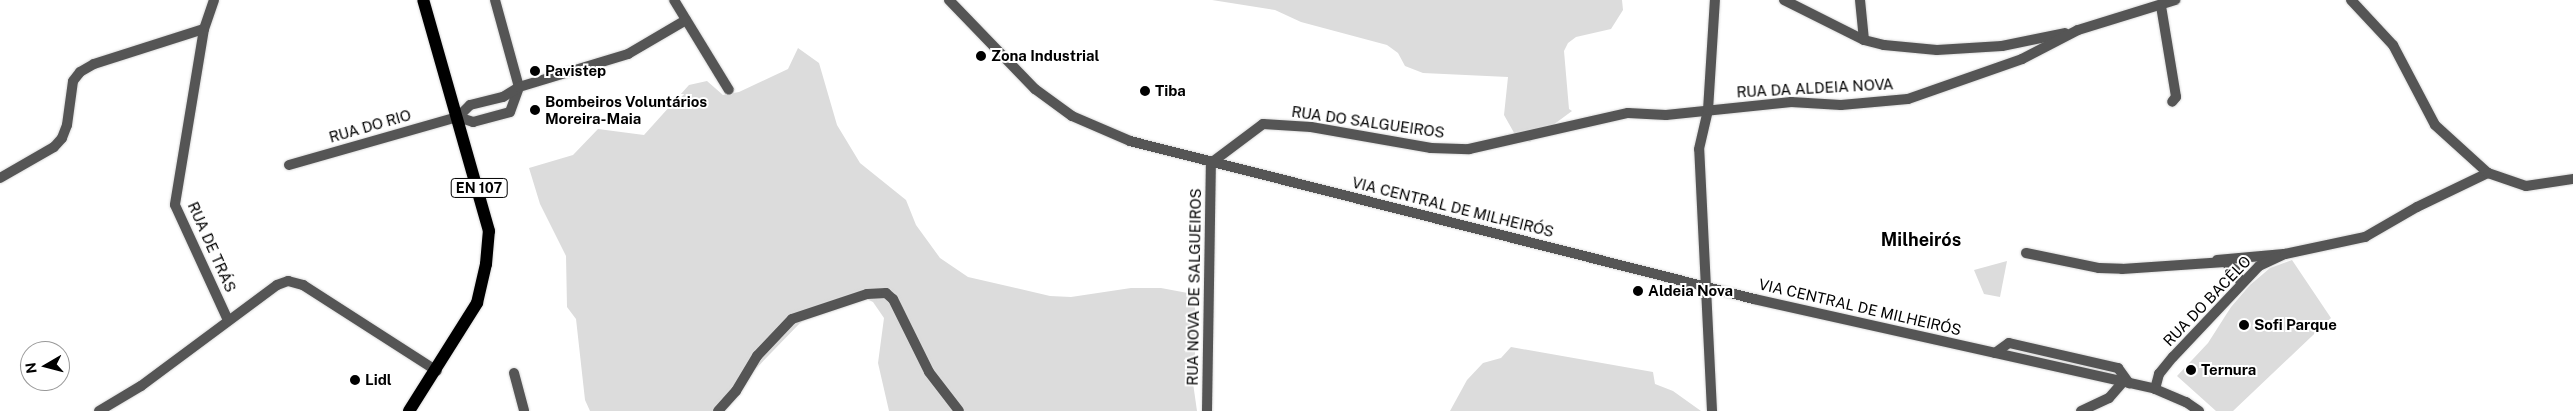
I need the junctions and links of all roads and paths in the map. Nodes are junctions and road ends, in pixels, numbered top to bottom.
1 (214, 0) edge
2 (423, 0) edge
3 (495, 0) edge
4 (674, 0) edge
5 (949, 0) edge
6 (1715, 0) edge
7 (1784, 0) edge
8 (1860, 0) edge
9 (2175, 0) edge
10 (2351, 0) edge
11 (2161, 6) junction
12 (686, 20) junction
13 (204, 29) junction
14 (2078, 30) junction
15 (1864, 40) junction
16 (519, 87) junction
17 (729, 90) dead end
18 (2172, 102) dead end
19 (1708, 110) junction
20 (458, 117) junction
21 (1211, 163) junction
22 (290, 165) dead end
23 (2488, 173) junction
24 (0, 178) edge
25 (2573, 179) edge
26 (2026, 253) dead end
27 (2285, 254) junction
28 (2242, 256) junction
29 (2211, 262) junction
30 (2253, 272) junction
31 (2241, 283) junction
32 (1704, 286) junction
33 (228, 320) junction
34 (437, 371) junction
35 (514, 373) dead end
36 (2126, 382) junction
37 (2155, 388) junction
38 (99, 411) edge
39 (409, 411) edge
40 (524, 411) edge
41 (718, 411) edge
42 (959, 411) edge
43 (1207, 411) edge
44 (1712, 411) edge
45 (2080, 411) edge
46 (2199, 411) edge

1 - 13 street, RUA DE TRÁS
2 - 20 main road, EN 107
3 - 16 street
4 - 12 street
5 - 21 street, VIA CENTRAL DE MILHEIRÓS
6 - 19 street
7 - 15 street
8 - 15 street
9 - 11 street, RUA DA ALDEIA NOVA
10 - 23 street
11 - 14 street, RUA DA ALDEIA NOVA
11 - 18 street
12 - 16 street, RUA DO RIO
12 - 17 street
13 - 24 street
13 - 33 street, RUA DE TRÁS
14 - 15 street
14 - 19 street, RUA DA ALDEIA NOVA
16 - 20 street, RUA DO RIO
16 - 20 street, RUA DO RIO
19 - 21 street, RUA DO SALGUEIROS
19 - 32 street
20 - 22 street, RUA DO RIO
20 - 34 main road, EN 107
21 - 32 street, VIA CENTRAL DE MILHEIRÓS
21 - 43 street, RUA NOVA DE SALGUEIROS
23 - 25 street
23 - 27 street, RUA DO BACÊLO
26 - 29 street
27 - 28 street
27 - 30 street, RUA DO BACÊLO
28 - 29 street
28 - 30 street
29 - 31 street
30 - 31 street, RUA DO BACÊLO
31 - 37 street, RUA DO BACÊLO
32 - 36 street, VIA CENTRAL DE MILHEIRÓS
32 - 44 street
33 - 34 street
33 - 38 street
34 - 39 main road, EN 107
35 - 40 street
36 - 37 street, VIA CENTRAL DE MILHEIRÓS
36 - 45 street
37 - 46 street, VIA CENTRAL DE MILHEIRÓS
41 - 42 street

